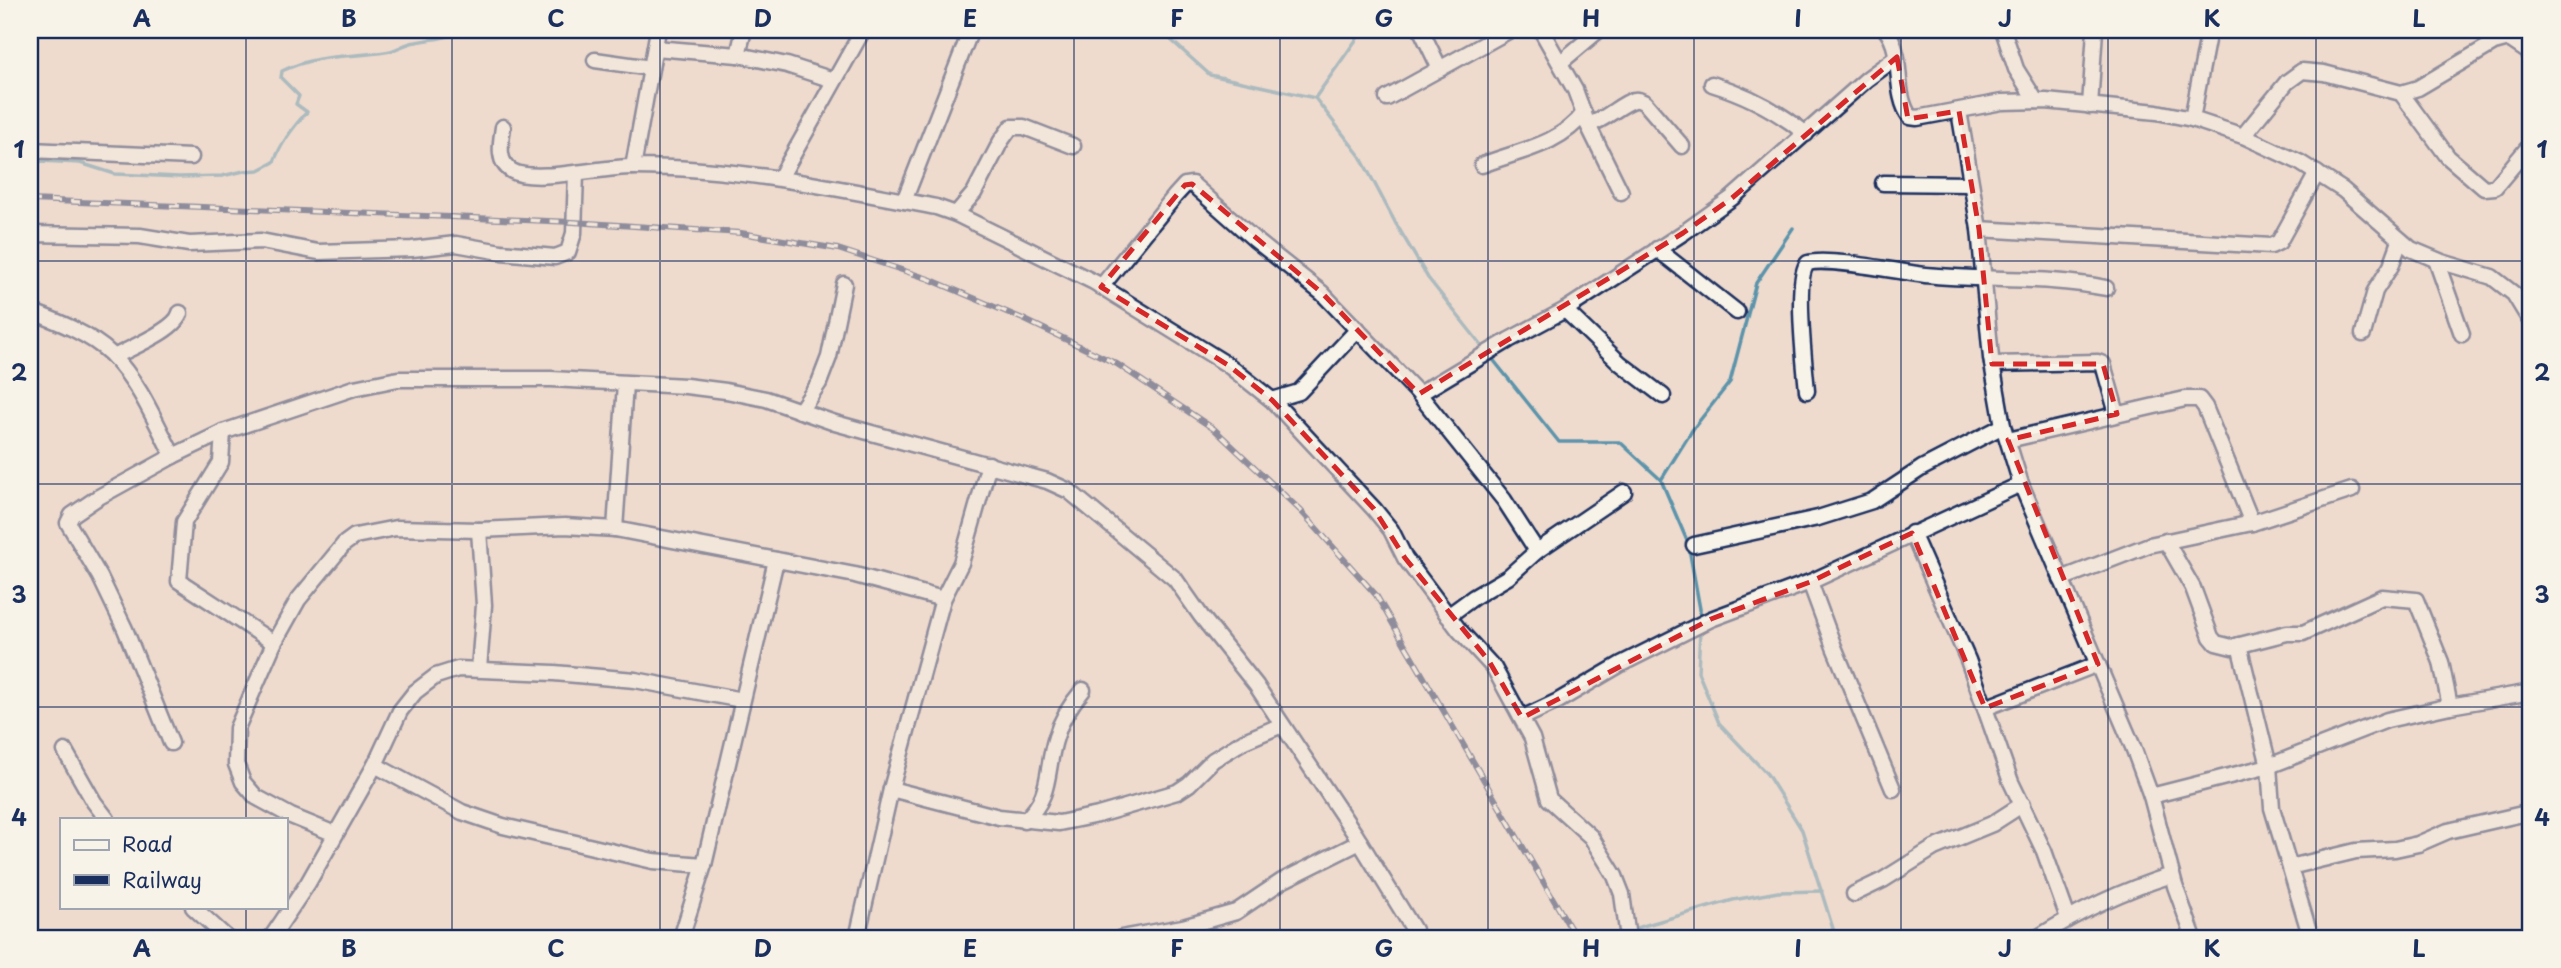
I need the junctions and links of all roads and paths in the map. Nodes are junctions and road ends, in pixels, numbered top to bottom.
1 (658, 30) edge
2 (744, 30) edge
3 (863, 30) edge
4 (971, 30) edge
5 (1421, 30) edge
6 (1510, 30) edge
7 (1541, 30) edge
8 (1599, 30) edge
9 (2003, 30) edge
10 (2095, 30) edge
11 (2209, 30) edge
12 (1887, 31) edge
13 (2513, 34) edge
14 (655, 48) junction
15 (2531, 54) edge
16 (738, 55) junction
17 (1896, 57) junction
18 (595, 60) dead end
19 (1561, 62) junction
20 (651, 68) junction
21 (1440, 69) junction
22 (2016, 69) junction
23 (833, 80) junction
24 (1713, 84) dead end
25 (2401, 93) junction
26 (1387, 98) dead end
27 (2036, 101) junction
28 (2008, 102) junction
29 (2090, 106) junction
30 (1959, 111) junction
31 (1586, 119) junction
32 (2192, 119) junction
33 (503, 128) dead end
34 (1806, 134) junction
35 (2243, 136) junction
36 (2531, 144) edge
37 (1073, 146) dead end
38 (1682, 146) dead end
39 (30, 150) edge
40 (191, 157) dead end
41 (1482, 165) dead end
42 (634, 167) junction
43 (576, 173) junction
44 (2317, 173) junction
45 (780, 178) junction
46 (1883, 183) dead end
47 (1971, 184) junction
48 (1621, 192) dead end
49 (904, 201) junction
50 (956, 214) junction
51 (1979, 229) junction
52 (30, 234) edge
53 (2400, 241) junction
54 (1657, 249) junction
55 (2436, 260) junction
56 (1985, 278) junction
57 (844, 284) dead end
58 (1101, 287) junction
59 (2106, 288) dead end
60 (1565, 310) junction
61 (30, 311) edge
62 (1737, 312) dead end
63 (180, 313) dead end
64 (2531, 322) edge
65 (1358, 329) junction
66 (2363, 334) dead end
67 (2462, 334) dead end
68 (114, 357) junction
69 (1992, 363) junction
70 (625, 384) junction
71 (1807, 391) dead end
72 (1419, 394) junction
73 (1663, 396) dead end
74 (1272, 400) junction
75 (800, 411) junction
76 (2117, 414) junction
77 (223, 432) junction
78 (2006, 433) junction
79 (173, 456) junction
80 (989, 464) junction
81 (2021, 484) junction
82 (2352, 490) dead end
83 (1624, 492) dead end
84 (2252, 523) junction
85 (615, 529) junction
86 (479, 530) junction
87 (1912, 533) junction
88 (2166, 541) junction
89 (1694, 545) dead end
90 (1537, 551) junction
91 (776, 560) junction
92 (2061, 579) junction
93 (1810, 582) junction
94 (943, 599) junction
95 (1448, 616) junction
96 (274, 643) junction
97 (2239, 645) junction
98 (2098, 664) junction
99 (479, 669) junction
100 (1083, 690) dead end
101 (2531, 692) edge
102 (742, 701) junction
103 (2450, 706) junction
104 (1985, 708) junction
105 (1522, 718) junction
106 (1282, 725) junction
107 (171, 743) dead end
108 (65, 751) dead end
109 (375, 765) junction
110 (2269, 766) junction
111 (891, 789) junction
112 (1893, 789) dead end
113 (2151, 796) junction
114 (2023, 804) junction
115 (2531, 812) edge
116 (106, 818) edge
117 (1024, 821) junction
118 (335, 834) junction
119 (1360, 842) junction
120 (704, 865) junction
121 (2290, 867) junction
122 (2172, 875) junction
123 (1854, 894) dead end
124 (193, 908) edge
125 (2068, 918) junction
126 (1414, 930) dead end
127 (228, 938) edge
128 (271, 938) edge
129 (681, 938) edge
130 (857, 938) edge
131 (1121, 938) edge
132 (1628, 938) edge
133 (2037, 938) edge
134 (2194, 938) edge
135 (2311, 938) edge

1 - 14 street
2 - 16 street
3 - 23 street
4 - 49 street
5 - 21 street
6 - 21 street
7 - 19 street
8 - 19 street
9 - 22 street
10 - 29 street
11 - 32 street
12 - 17 street
13 - 15 street
13 - 25 street
14 - 16 street
14 - 20 street
16 - 23 street
17 - 30 street
17 - 34 street
18 - 20 street
19 - 31 street
20 - 42 street
21 - 26 street
22 - 27 street
22 - 28 street
23 - 45 street
24 - 34 street
25 - 35 street
25 - 36 street
27 - 28 street
27 - 29 street
28 - 30 street
29 - 32 street
30 - 47 street
31 - 38 street
31 - 41 street
31 - 48 street
32 - 35 street
33 - 43 street
34 - 54 street
35 - 44 street
37 - 50 street
39 - 40 street
42 - 43 street
42 - 45 street
43 - 52 street
44 - 51 street
44 - 53 street
45 - 49 street
46 - 47 street
47 - 51 street
49 - 50 street
50 - 58 street
51 - 56 street
53 - 55 street
53 - 66 street
54 - 60 street
54 - 62 street
55 - 64 street
55 - 67 street
56 - 59 street
56 - 69 street
56 - 71 street
57 - 75 street
58 - 65 street
58 - 74 street
60 - 72 street
60 - 73 street
61 - 68 street
63 - 68 street
65 - 72 street
65 - 74 street
68 - 79 street
69 - 76 street
69 - 78 street
70 - 75 street
70 - 77 street
70 - 85 street
72 - 90 street
74 - 95 street
75 - 80 street
76 - 78 street
76 - 84 street
77 - 79 street
77 - 96 street
78 - 81 street
78 - 89 street
79 - 107 street
80 - 94 street
80 - 106 street
81 - 87 street
81 - 92 street
82 - 84 street
83 - 90 street
84 - 88 street
85 - 86 street
85 - 91 street
86 - 96 street
86 - 99 street
87 - 93 street
87 - 104 street
88 - 92 street
88 - 97 street
90 - 95 street
91 - 94 street
91 - 102 street
92 - 98 street
93 - 105 street
93 - 112 street
94 - 111 street
95 - 105 street
96 - 118 street
97 - 103 street
97 - 110 street
98 - 104 street
98 - 113 street
99 - 102 street
99 - 109 street
100 - 117 street
101 - 103 street
102 - 120 street
103 - 110 street
104 - 114 street
105 - 132 street
106 - 117 street
106 - 119 street
108 - 116 street
109 - 118 street
109 - 120 street
110 - 113 street
110 - 121 street
111 - 117 street
111 - 130 street
113 - 122 street
114 - 123 street
114 - 125 street
115 - 121 street
118 - 128 street
119 - 126 street
119 - 131 street
120 - 129 street
121 - 135 street
122 - 125 street
122 - 134 street
124 - 127 street
125 - 133 street

